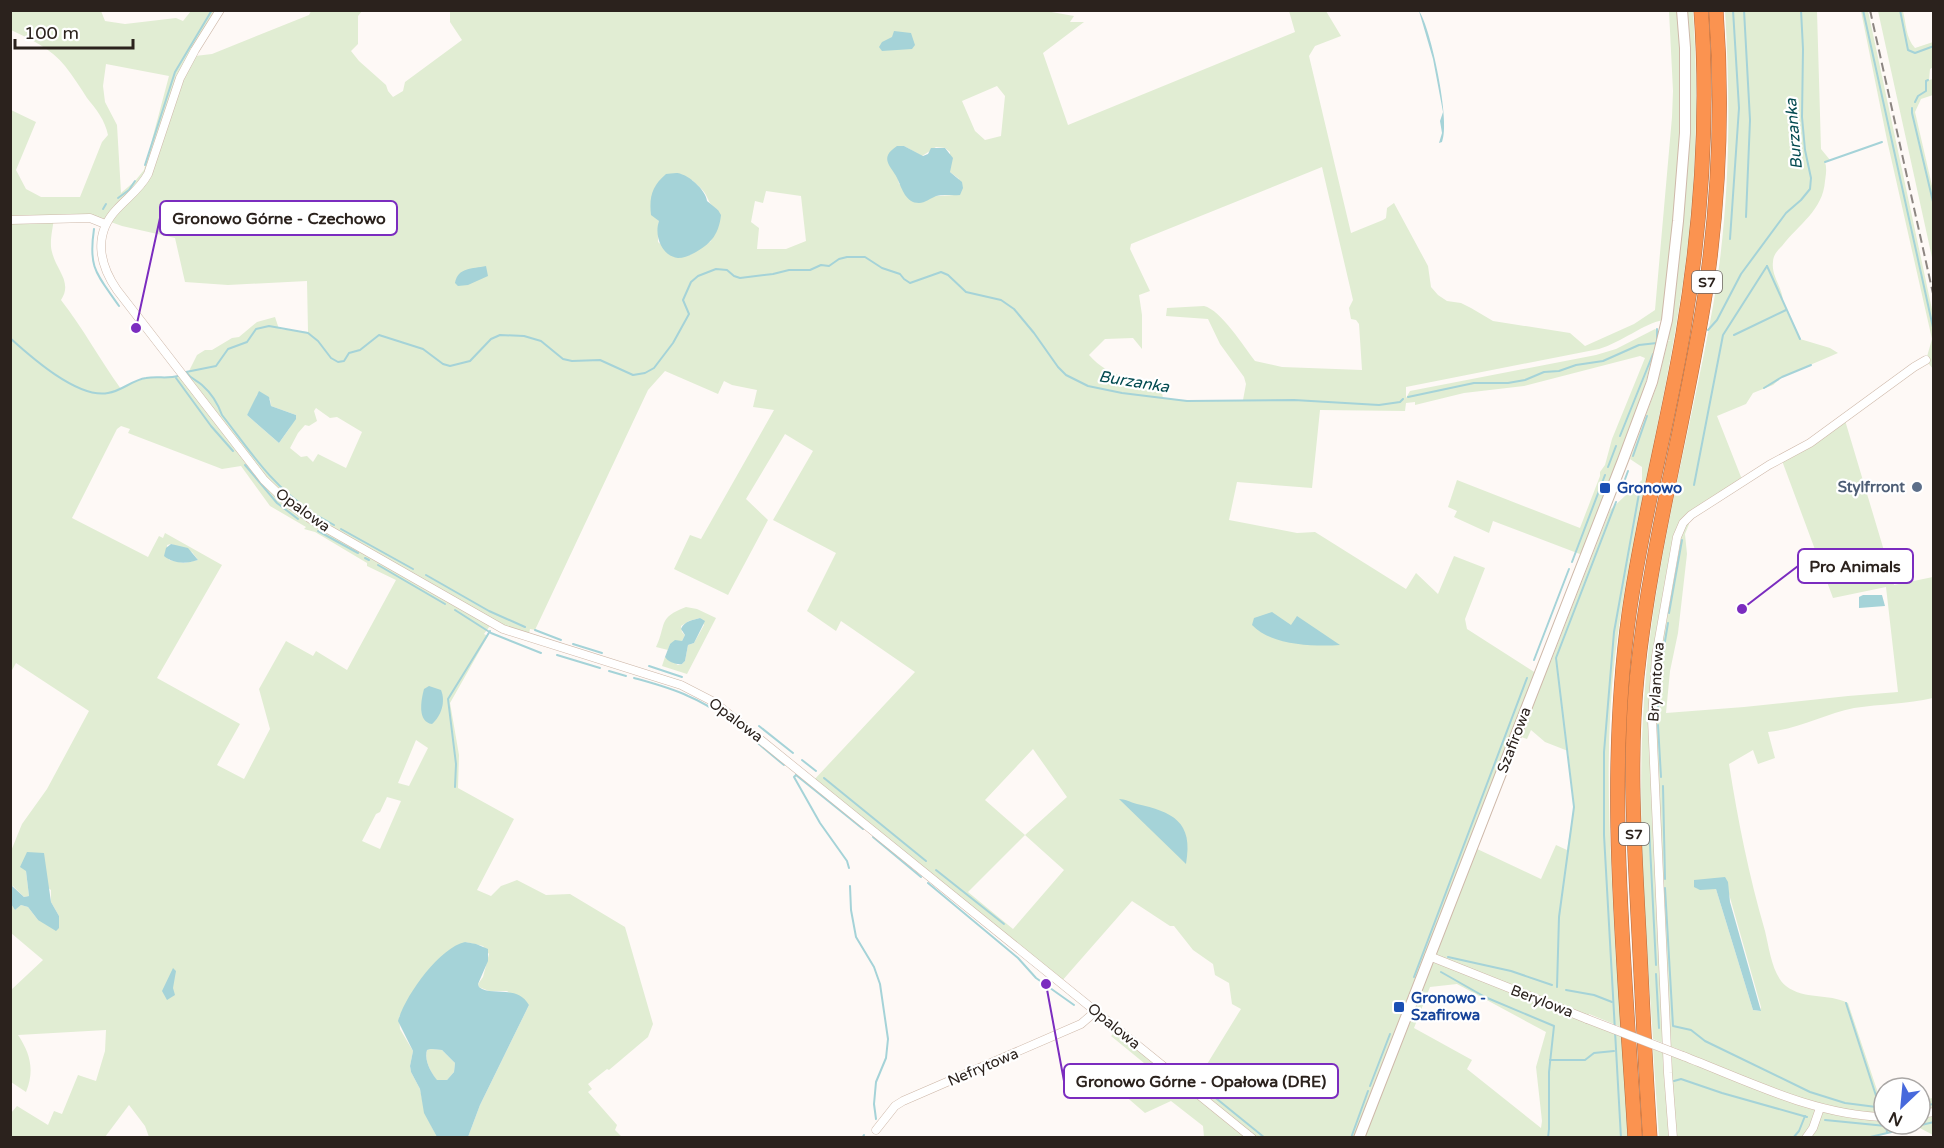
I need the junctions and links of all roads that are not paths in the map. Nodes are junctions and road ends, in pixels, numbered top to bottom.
1 (220, 10) edge
2 (1682, 10) edge
3 (1701, 10) edge
4 (1716, 10) edge
5 (10, 220) edge
6 (105, 224) junction
7 (1926, 360) dead end
8 (1430, 956) junction
9 (1096, 1011) junction
10 (1820, 1108) junction
11 (1872, 1116) edge
12 (876, 1130) dead end
13 (1252, 1137) edge
14 (1359, 1137) edge
15 (1635, 1137) edge
16 (1650, 1137) edge
17 (1673, 1137) edge
18 (1806, 1137) edge

1 - 6 street
2 - 8 street, Szafirowa
3 - 15 highway, S7
4 - 16 highway, S7
5 - 6 street
6 - 9 street, Opalowa
7 - 17 street, Brylantowa
8 - 10 street, Berylowa, bridge
8 - 14 street, Szafirowa
9 - 12 street, Nefrytowa
9 - 13 street, Opalowa
10 - 11 street
10 - 18 street

